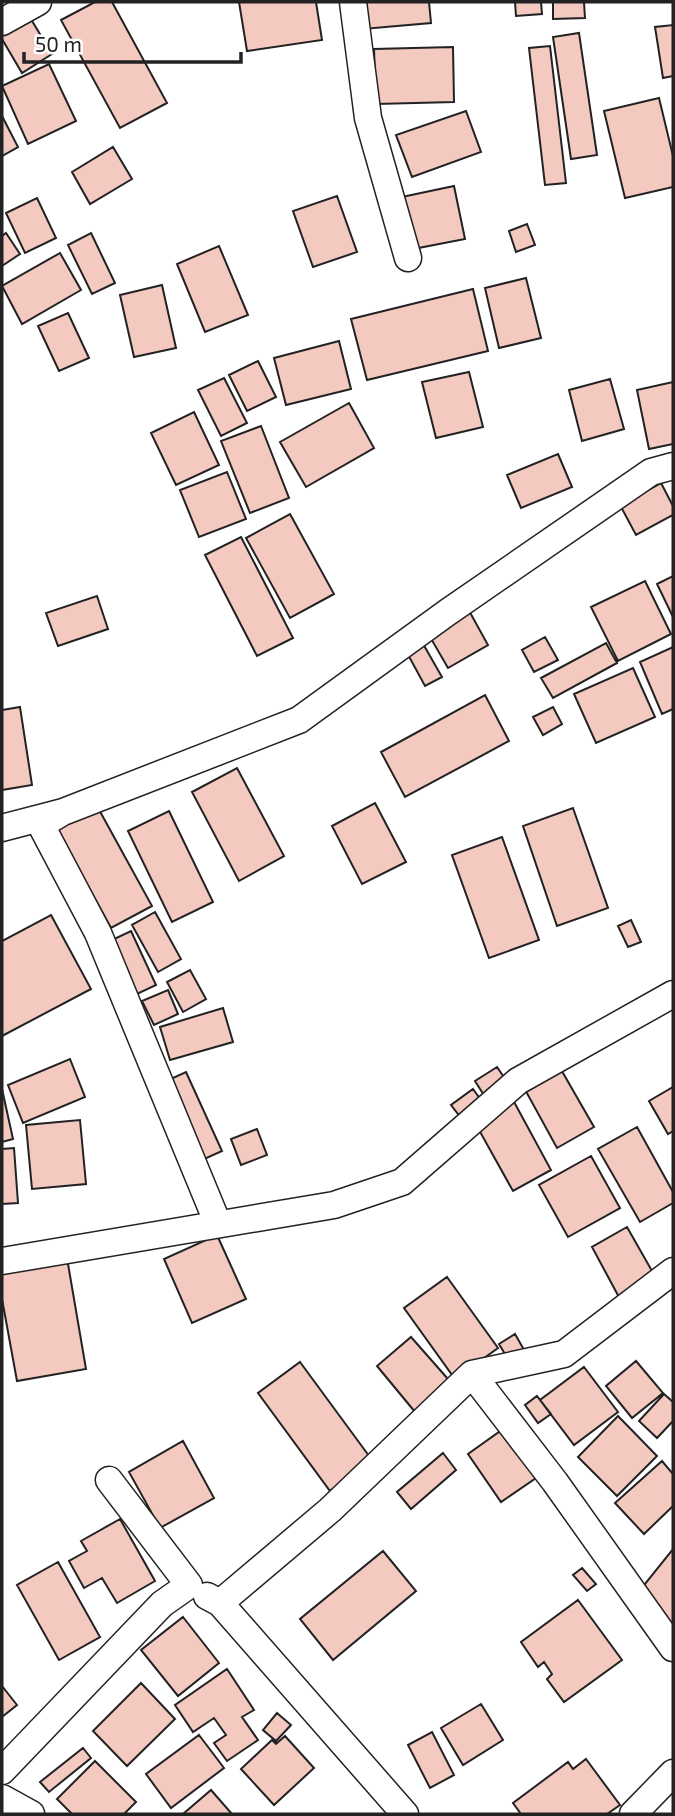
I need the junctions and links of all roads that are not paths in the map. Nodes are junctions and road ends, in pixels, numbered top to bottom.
1 (38, 2) edge
2 (353, 2) edge
3 (2, 22) edge
4 (408, 258) dead end
5 (673, 466) edge
6 (63, 812) junction
7 (2, 828) edge
8 (673, 995) edge
9 (218, 1224) junction
10 (2, 1261) edge
11 (673, 1271) edge
12 (472, 1374) junction
13 (110, 1479) dead end
14 (189, 1585) junction
15 (220, 1603) junction
16 (672, 1646) edge
17 (2, 1771) edge
18 (673, 1773) edge
19 (2, 1798) edge
20 (31, 1814) edge
21 (404, 1814) edge
22 (633, 1814) edge

1 - 3 street
2 - 4 street
5 - 6 street
6 - 7 street
6 - 9 street
8 - 9 street
9 - 10 street
11 - 12 street
12 - 15 street
12 - 16 street
13 - 14 street
14 - 15 street
14 - 17 street
15 - 21 street
18 - 22 street
19 - 20 street

